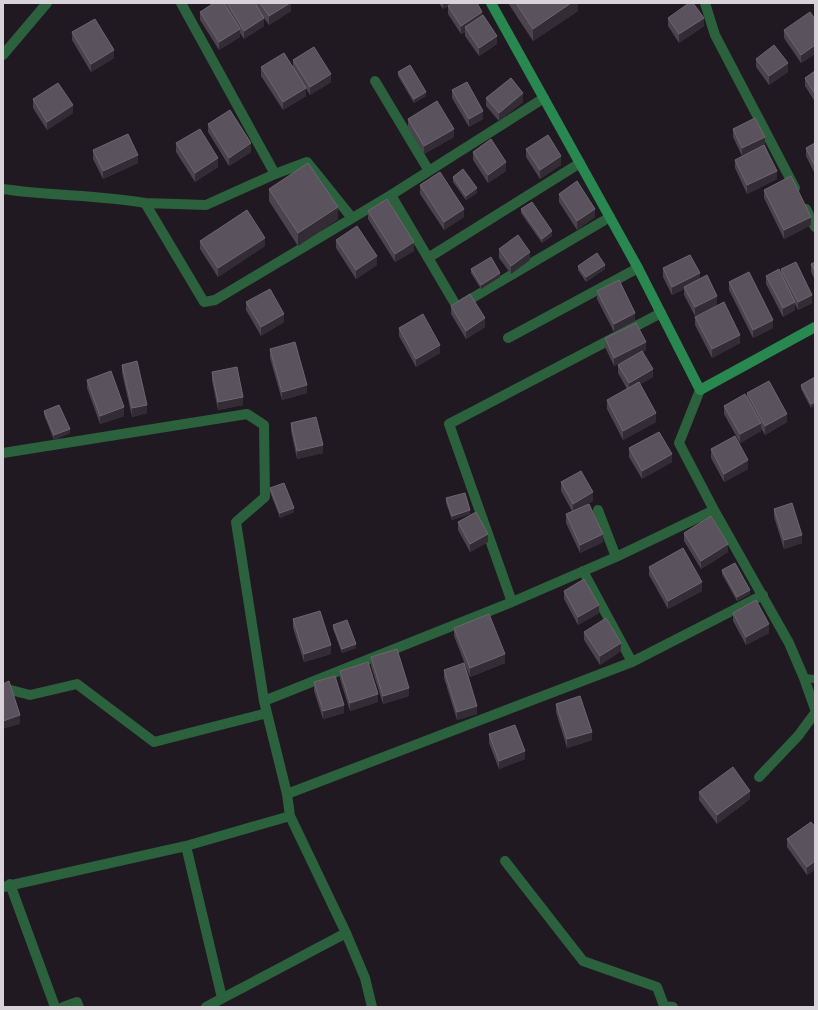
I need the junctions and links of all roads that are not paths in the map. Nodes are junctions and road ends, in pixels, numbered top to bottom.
1 (47, 3) edge
2 (181, 3) edge
3 (491, 3) edge
4 (706, 3) edge
5 (3, 55) edge
6 (374, 80) dead end
7 (544, 98) junction
8 (580, 163) junction
9 (429, 171) junction
10 (275, 174) junction
11 (3, 189) edge
12 (391, 195) junction
13 (145, 203) junction
14 (610, 217) junction
15 (352, 218) junction
16 (815, 227) edge
17 (428, 258) junction
18 (638, 268) junction
19 (661, 313) junction
20 (815, 327) edge
21 (508, 338) dead end
22 (700, 390) junction
23 (3, 453) edge
24 (598, 510) dead end
25 (714, 510) junction
26 (616, 556) junction
27 (583, 571) junction
28 (763, 595) junction
29 (512, 602) junction
30 (632, 662) junction
31 (804, 678) junction
32 (815, 679) edge
33 (3, 688) edge
34 (264, 701) junction
35 (815, 709) edge
36 (267, 713) junction
37 (815, 713) edge
38 (759, 777) dead end
39 (286, 794) junction
40 (290, 816) junction
41 (186, 846) junction
42 (505, 861) dead end
43 (7, 885) edge
44 (346, 933) junction
45 (222, 998) junction
46 (55, 1007) edge
47 (63, 1007) edge
48 (79, 1007) edge
49 (206, 1007) edge
50 (372, 1007) edge
51 (673, 1007) edge

1 - 5 street
2 - 10 street
3 - 7 street
4 - 16 street
6 - 9 street
7 - 8 street
7 - 9 street
8 - 14 street
8 - 17 street
9 - 12 street
10 - 13 street
10 - 15 street
11 - 13 street
12 - 15 street
12 - 17 street
13 - 15 street
14 - 17 street
14 - 18 street
18 - 19 street
18 - 21 street
19 - 22 street
19 - 29 street
20 - 22 street
22 - 25 street
23 - 34 street
24 - 26 street
25 - 26 street
25 - 28 street
26 - 27 street
27 - 29 street
27 - 30 street
28 - 30 street
28 - 31 street
29 - 34 street
30 - 39 street
31 - 32 lane
31 - 35 street
33 - 36 street
34 - 36 street
36 - 39 street
37 - 38 street
39 - 40 street
40 - 41 street
40 - 44 street
41 - 43 street
41 - 45 street
42 - 51 street
43 - 46 street
44 - 45 street
44 - 50 street
45 - 49 street
47 - 48 street

